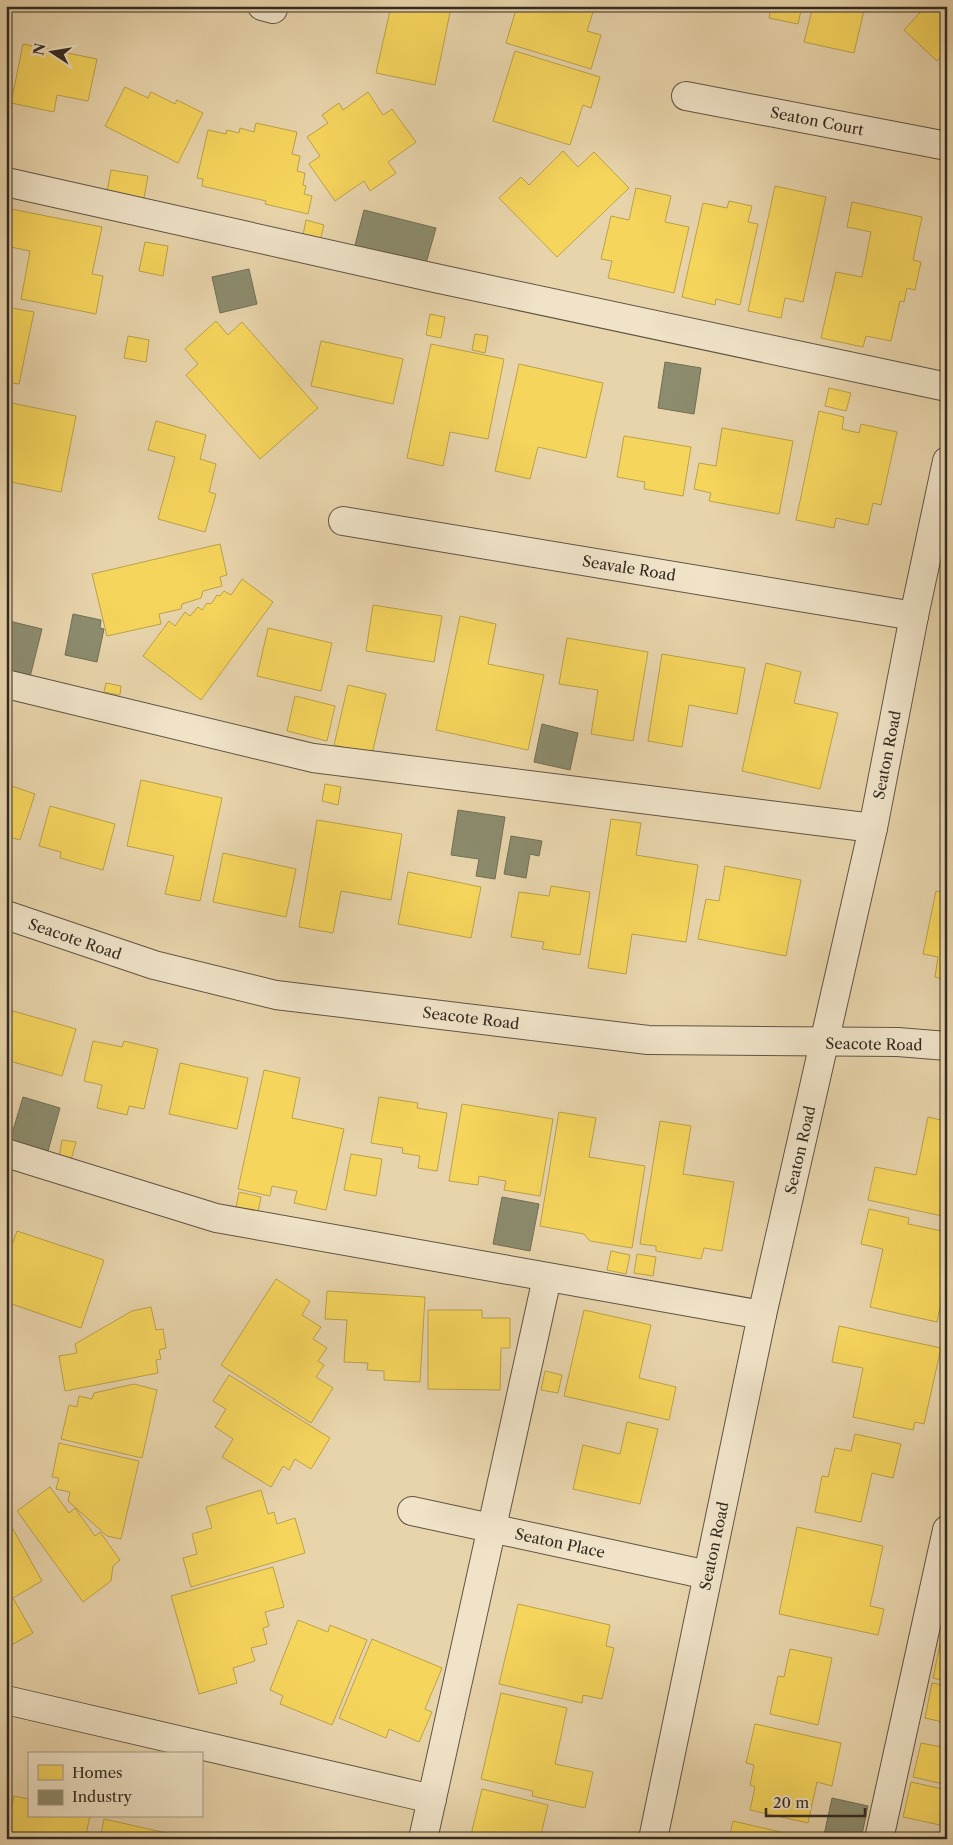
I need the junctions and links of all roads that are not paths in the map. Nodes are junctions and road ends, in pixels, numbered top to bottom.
1 (686, 96) dead end
2 (947, 146) edge
3 (6, 182) edge
4 (947, 388) edge
5 (947, 462) edge
6 (343, 521) dead end
7 (914, 616) junction
8 (6, 684) edge
9 (873, 828) junction
10 (6, 915) edge
11 (825, 1043) junction
12 (947, 1046) edge
13 (6, 1153) edge
14 (547, 1278) junction
15 (762, 1315) junction
16 (412, 1511) dead end
17 (492, 1528) junction
18 (947, 1530) edge
19 (708, 1575) junction
20 (6, 1700) edge
21 (432, 1799) junction
22 (423, 1839) edge
23 (653, 1839) edge
24 (879, 1839) edge

1 - 2 street, Seaton Court
3 - 4 street
5 - 7 street, Seaton Road
6 - 7 street, Seavale Road
7 - 9 street, Seaton Road
8 - 9 street
9 - 11 street, Seaton Road
10 - 11 street, Seacote Road
11 - 12 street, Seacote Road
11 - 15 street, Seaton Road
13 - 14 street
14 - 15 street
14 - 17 street
15 - 19 street, Seaton Road
16 - 17 street, Seaton Place
17 - 19 street, Seaton Place
17 - 21 street
18 - 24 street
19 - 23 street, Seaton Road
20 - 21 street
21 - 22 street

